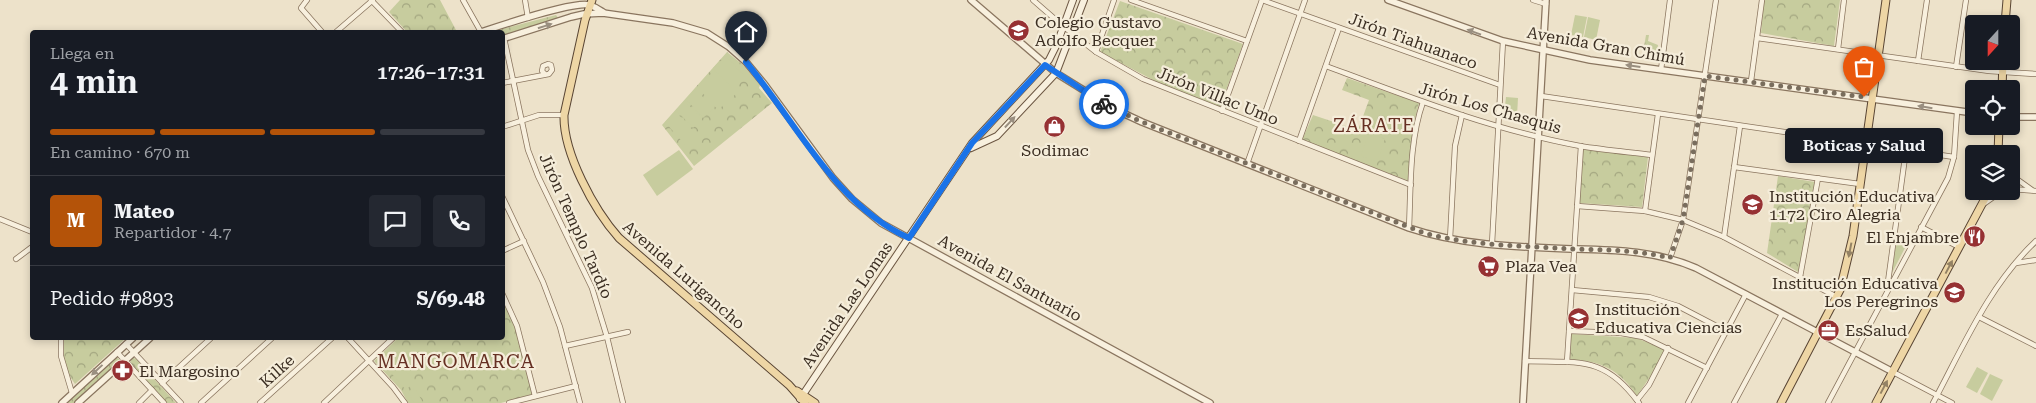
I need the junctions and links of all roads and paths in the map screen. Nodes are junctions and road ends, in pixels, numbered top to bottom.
1 (307, 0) edge
2 (372, 0) edge
3 (462, 0) edge
4 (525, 0) edge
5 (971, 0) edge
6 (1033, 0) edge
7 (1073, 0) edge
8 (1084, 0) edge
9 (1114, 0) edge
10 (1131, 0) edge
11 (1262, 0) edge
12 (1305, 0) edge
13 (1388, 0) edge
14 (1533, 0) edge
15 (1670, 0) edge
16 (1716, 0) edge
17 (1762, 0) edge
18 (1844, 0) edge
19 (1886, 0) edge
20 (1927, 0) edge
21 (1966, 0) edge
22 (2007, 0) edge
23 (589, 2) edge
24 (1546, 2) edge
25 (603, 13) junction
26 (1300, 14) junction
27 (2006, 15) edge
28 (586, 16) junction
29 (528, 18) junction
30 (1064, 28) junction
31 (1339, 28) junction
32 (320, 30) edge
33 (338, 30) edge
34 (397, 30) edge
35 (480, 30) edge
36 (488, 30) edge
37 (1072, 34) junction
38 (505, 37) edge
39 (1757, 38) junction
40 (1503, 41) junction
41 (1247, 42) junction
42 (505, 46) edge
43 (1838, 49) junction
44 (1543, 51) junction
45 (1096, 52) junction
46 (1878, 55) junction
47 (1918, 61) junction
48 (1045, 65) junction
49 (1326, 66) junction
50 (1956, 67) junction
51 (1661, 70) junction
52 (2002, 72) junction
53 (1056, 73) junction
54 (544, 74) dead end
55 (2036, 74) edge
56 (1705, 76) junction
57 (2002, 80) edge
58 (514, 81) junction
59 (1751, 81) junction
60 (505, 82) edge
61 (1030, 82) junction
62 (1500, 84) junction
63 (1040, 90) junction
64 (1541, 96) junction
65 (1872, 98) junction
66 (1423, 102) junction
67 (1222, 111) junction
68 (1957, 112) junction
69 (1965, 112) edge
70 (1658, 114) junction
71 (564, 115) junction
72 (1462, 115) junction
73 (2020, 117) edge
74 (2036, 117) edge
75 (1699, 119) junction
76 (522, 120) junction
77 (505, 126) edge
78 (1260, 126) junction
79 (1498, 126) junction
80 (1740, 126) junction
81 (1538, 137) junction
82 (1299, 141) junction
83 (1866, 144) junction
84 (1581, 146) junction
85 (970, 148) junction
86 (1906, 150) junction
87 (1652, 155) junction
88 (1954, 157) junction
89 (1247, 164) junction
90 (1734, 168) junction
91 (1818, 178) junction
92 (2020, 181) edge
93 (1412, 184) junction
94 (1860, 184) junction
95 (2020, 190) edge
96 (2034, 191) edge
97 (1986, 200) edge
98 (1989, 200) edge
99 (505, 202) edge
100 (1985, 203) junction
101 (1577, 206) junction
102 (1645, 211) junction
103 (0, 219) edge
104 (1683, 220) junction
105 (1921, 227) junction
106 (1409, 228) junction
107 (30, 231) edge
108 (1724, 237) junction
109 (1894, 237) junction
110 (909, 238) junction
111 (1450, 239) junction
112 (524, 241) junction
113 (1913, 241) junction
114 (2036, 242) edge
115 (1492, 244) junction
116 (1533, 246) junction
117 (30, 248) edge
118 (1959, 248) junction
119 (1574, 249) junction
120 (505, 250) edge
121 (1670, 258) junction
122 (16, 259) dead end
123 (2036, 260) edge
124 (2016, 263) junction
125 (1800, 277) junction
126 (1572, 290) junction
127 (1887, 292) junction
128 (1746, 294) junction
129 (1837, 297) junction
130 (505, 300) edge
131 (1782, 314) junction
132 (1979, 317) junction
133 (1569, 331) junction
134 (1726, 331) junction
135 (628, 332) dead end
136 (1818, 333) junction
137 (607, 337) junction
138 (62, 340) edge
139 (131, 340) edge
140 (148, 340) edge
141 (209, 340) edge
142 (270, 340) edge
143 (330, 340) edge
144 (350, 340) edge
145 (391, 340) edge
146 (126, 344) junction
147 (565, 346) junction
148 (2036, 346) edge
149 (1668, 348) junction
150 (117, 352) junction
151 (134, 352) junction
152 (1855, 352) junction
153 (124, 360) junction
154 (1525, 360) junction
155 (369, 361) junction
156 (1567, 362) junction
157 (1707, 368) junction
158 (1892, 372) junction
159 (162, 383) junction
160 (576, 386) junction
161 (152, 390) junction
162 (72, 393) junction
163 (1937, 395) junction
164 (535, 396) junction
165 (802, 400) edge
166 (1638, 401) edge
167 (62, 403) edge
168 (78, 403) edge
169 (139, 403) edge
170 (164, 403) edge
171 (181, 403) edge
172 (201, 403) edge
173 (260, 403) edge
174 (324, 403) edge
175 (405, 403) edge
176 (509, 403) edge
177 (580, 403) edge
178 (624, 403) edge
179 (815, 403) edge
180 (1210, 403) edge
181 (1523, 403) edge
182 (1688, 403) edge
183 (1734, 403) edge
184 (1781, 403) edge
185 (1828, 403) edge
186 (1876, 403) edge
187 (1933, 403) edge
188 (1952, 403) edge

1 - 32 street
2 - 33 street
2 - 34 street
3 - 35 street
4 - 29 street
5 - 48 street
6 - 30 street, Jirón Villac Umo
7 - 30 main road, Avenida Las Lomas
8 - 37 main road
9 - 45 street
10 - 41 street
11 - 26 street, Jirón Tiahuanaco
11 - 41 street
12 - 26 street
40 -> 13 street, Avenida Gran Chimú
14 - 24 street
15 - 51 street
16 - 56 street
17 - 39 street
18 - 43 street
19 - 46 main road
20 - 47 street
21 - 50 street
22 - 27 main road
23 - 25 street, Avenida El Santuario
23 - 28 main road, Avenida Lurigancho
23 - 29 street
24 - 44 street
25 - 28 street, Avenida El Santuario
25 - 110 street, Avenida El Santuario
26 - 31 street, Jirón Tiahuanaco
26 - 78 street
38 -> 28 street, Avenida El Santuario
28 - 71 main road, Avenida Lurigancho
29 - 36 street
30 - 37 street, Jirón Villac Umo
30 - 48 main road, Avenida Las Lomas
31 - 49 street
31 - 62 street, Jirón Tiahuanaco
37 - 45 street, Jirón Villac Umo
37 - 53 main road
39 - 43 street
39 - 59 street
40 - 44 street, Avenida Gran Chimú
40 - 62 street
41 - 67 street
42 - 58 street, Jirón Templo Tardío
43 - 46 street
51 -> 44 street, Avenida Gran Chimú
44 - 64 street
45 - 67 street, Jirón Villac Umo
46 - 47 street
46 - 65 main road
47 - 50 street
48 - 53 street
48 - 61 main road, Avenida Las Lomas
49 - 66 street, Jirón Los Chasquis
49 - 82 street
50 - 52 street
51 - 56 street, Avenida Gran Chimú
52 - 55 street
52 - 57 main road
53 - 63 main road
53 - 89 street
54 - 58 street
56 - 59 street, Avenida Gran Chimú
56 - 75 street
58 - 60 street
58 - 76 street, Jirón Templo Tardío
59 - 65 street, Avenida Gran Chimú
61 - 63 main road
61 - 85 main road, Avenida Las Lomas
62 - 79 street
85 -> 63 main road
64 - 70 street
64 - 81 street
68 -> 65 street, Avenida Gran Chimú
65 - 83 main road
66 - 72 street, Jirón Los Chasquis
66 - 93 street
67 - 78 street, Jirón Villac Umo
68 - 69 street, Avenida Gran Chimú
68 - 88 street
70 - 75 street
70 - 87 street
71 - 76 street
71 - 165 main road, Avenida Lurigancho
72 - 79 street, Jirón Los Chasquis
72 - 111 street
73 - 74 street
75 - 80 street
75 - 104 street
76 - 77 street
76 - 137 street, Jirón Templo Tardío
78 - 82 street, Jirón Villac Umo
78 - 89 street
79 - 81 street, Jirón Los Chasquis
79 - 115 street
80 - 83 street
80 - 90 street
81 - 84 street, Jirón Los Chasquis
81 - 116 street
82 - 93 street, Jirón Villac Umo
83 - 86 street
83 - 94 main road
84 - 87 street, Jirón Los Chasquis
84 - 101 street
85 - 110 main road, Avenida Las Lomas
86 - 88 street
86 - 109 street
87 - 102 street
88 - 105 street
89 - 106 street
90 - 91 street
90 - 108 street
91 - 94 street
91 - 125 street
92 - 96 street
93 - 106 street
94 -> 129 main road
95 - 96 street
97 - 100 main road
98 - 100 street
99 - 112 street
100 - 118 main road
101 - 102 street
101 - 119 street
102 - 104 street
103 - 107 street
104 - 108 street
104 - 121 street
105 - 113 street
105 - 118 street
106 - 111 street
108 - 125 street
109 - 113 street
109 - 127 street
110 - 165 main road, Avenida Las Lomas
110 - 180 street, Avenida El Santuario
111 - 115 street
112 - 120 street
112 - 147 street
113 - 127 street
114 - 124 street
115 - 116 street
116 - 119 street
116 - 154 street
117 - 122 street
158 -> 118 main road
119 - 121 street
119 - 126 street
121 - 128 street
123 - 124 street
124 - 132 street
125 - 129 street
126 - 133 street
126 - 134 street
127 - 152 street
128 - 131 street
128 - 134 street
129 - 136 main road
130 - 164 street
131 - 136 street
131 - 183 street
132 - 148 street
132 - 163 street
133 - 149 street
133 - 156 street
134 - 157 street
135 - 137 street
136 - 152 street
136 - 184 main road
137 - 147 street
137 - 178 street, Jirón Templo Tardío
138 - 162 street
139 - 146 street
140 - 151 street
141 - 159 street
142 - 172 street
143 - 173 street, Kilke
144 - 155 street
145 - 155 street
146 - 150 street
146 - 151 street
147 - 160 street
149 - 157 street
149 - 166 street
150 - 153 street
150 -> 162 street
151 - 153 street
151 - 159 street
152 - 158 street
152 - 185 street
153 - 161 street
153 - 168 street
154 - 156 street
154 - 181 street
155 - 174 street
155 - 175 street
156 - 166 street
157 - 182 street
158 - 163 street
186 -> 158 main road
159 - 171 street
160 - 164 street
160 - 177 street
161 - 169 street
161 - 170 street
162 - 167 street
163 - 187 street
163 - 188 street
164 - 176 street
165 - 179 main road, Avenida Lurigancho

